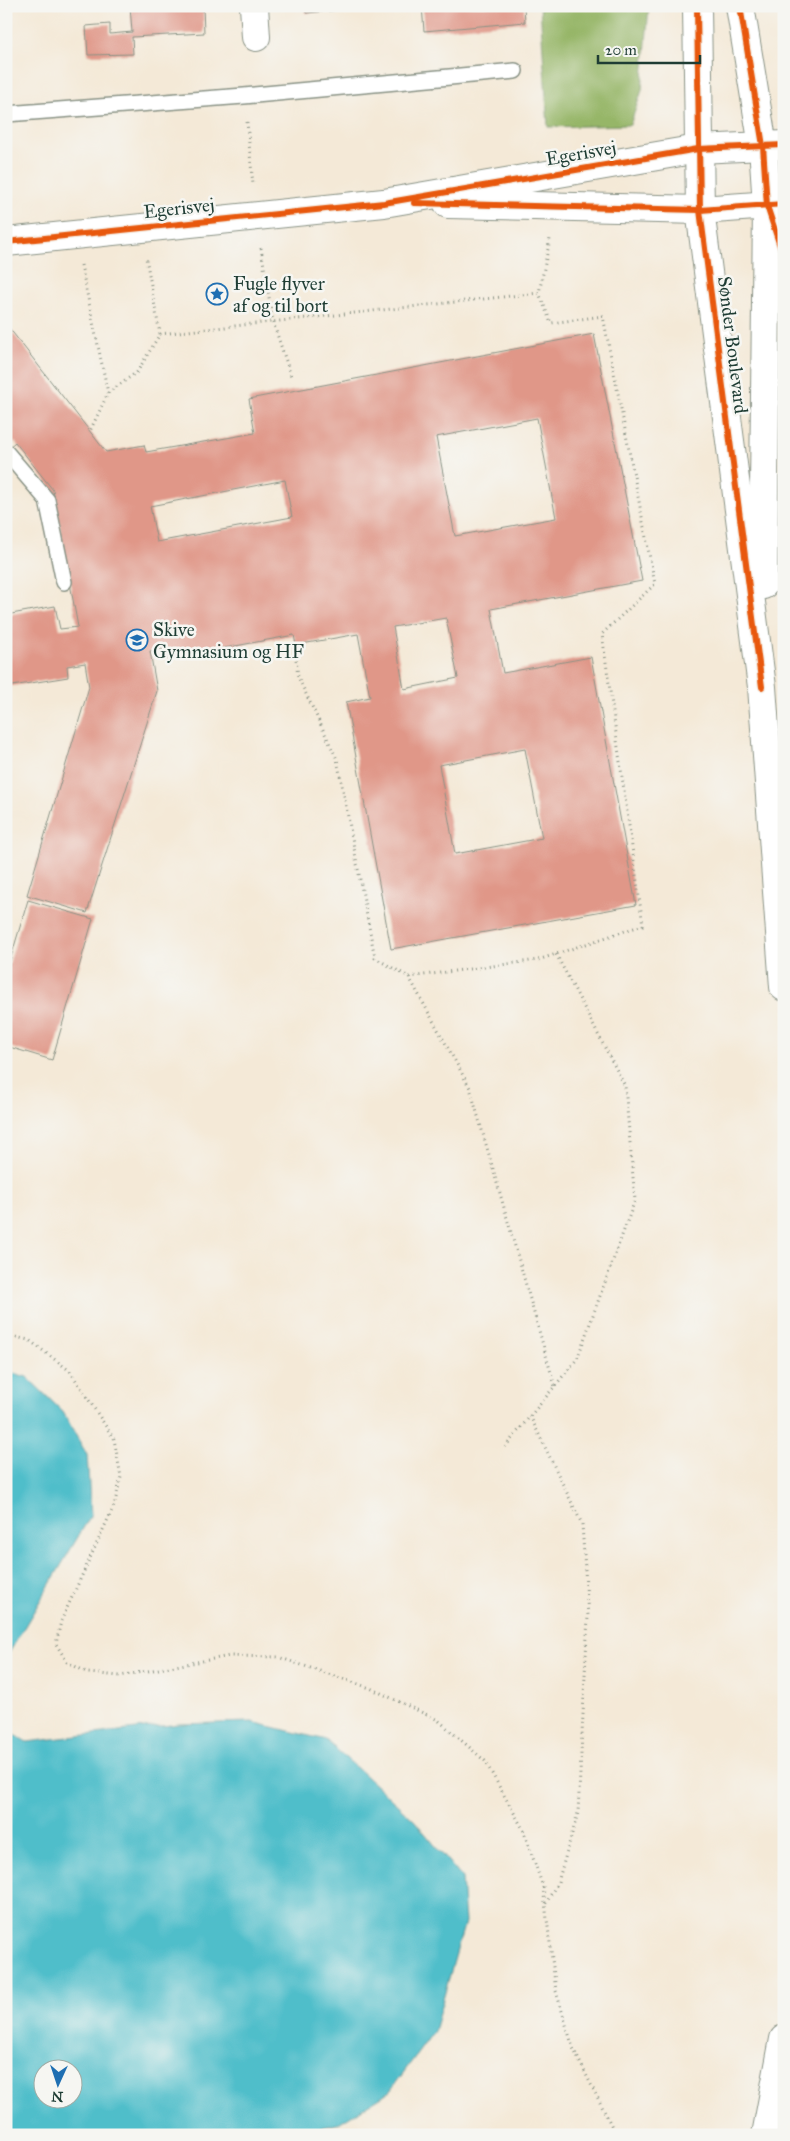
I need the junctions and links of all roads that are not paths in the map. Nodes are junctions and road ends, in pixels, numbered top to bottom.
1 (254, 6) edge
2 (697, 6) edge
3 (740, 6) edge
4 (256, 37) dead end
5 (515, 71) dead end
6 (6, 114) edge
7 (774, 145) edge
8 (698, 148) junction
9 (384, 203) junction
10 (775, 205) edge
11 (700, 210) junction
12 (7, 239) edge
13 (6, 452) edge
14 (64, 582) dead end
15 (762, 687) junction
16 (784, 987) edge
17 (784, 2038) edge
18 (784, 2060) edge
19 (766, 2135) edge
20 (777, 2135) edge

1 - 4 street
2 - 8 street, Sønder Boulevard
3 - 7 street, Sønder Boulevard
5 - 6 lane
7 - 8 street, Egerisvej
7 - 10 street, Sønder Boulevard
8 - 9 street, Egerisvej
8 - 11 street, Sønder Boulevard
9 - 11 street, Egerisvej
9 - 12 street, Egerisvej
10 - 11 street, Egerisvej
10 - 15 street, Sønder Boulevard
11 - 15 street, Sønder Boulevard
13 - 14 lane
15 - 16 street, Sønder Boulevard
17 - 19 street
18 - 20 street

